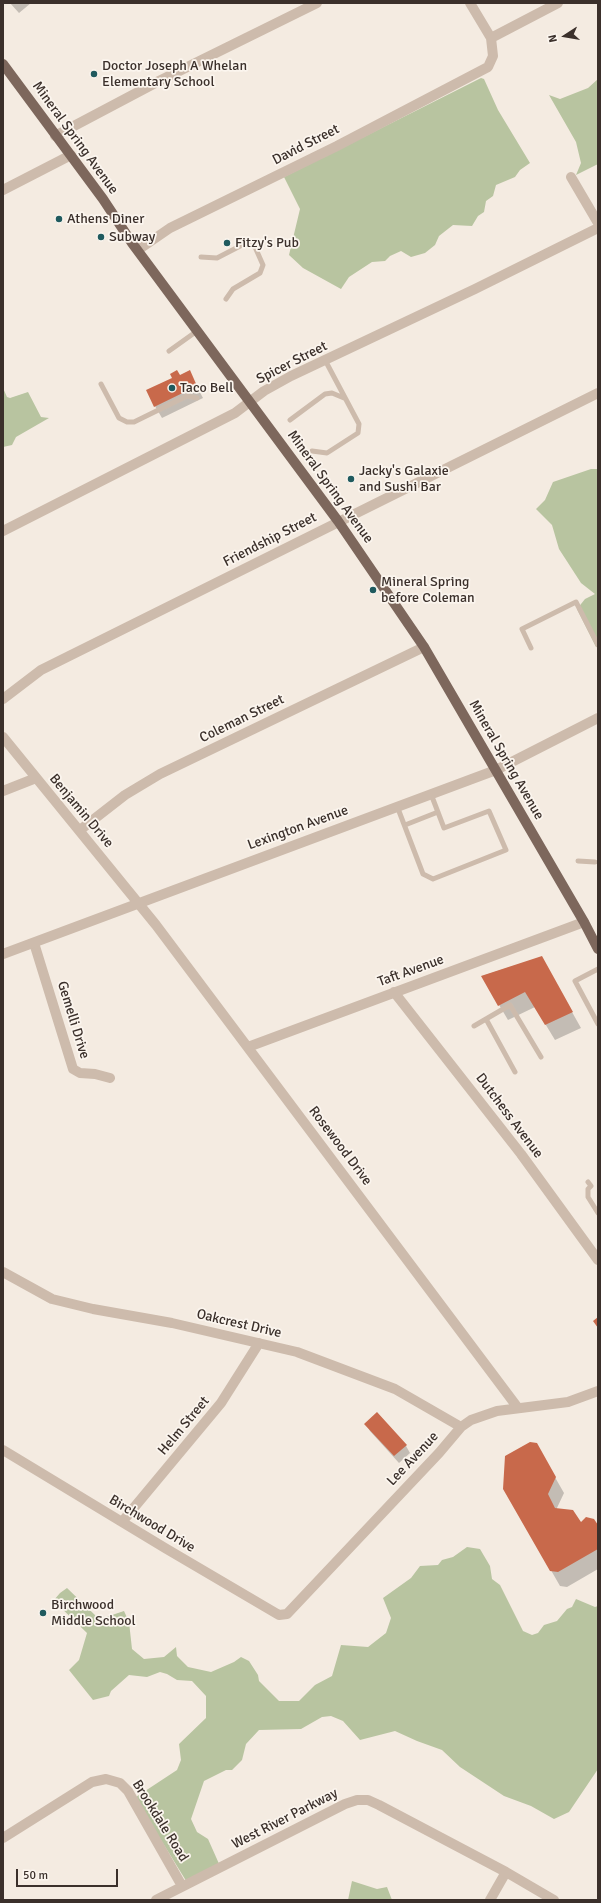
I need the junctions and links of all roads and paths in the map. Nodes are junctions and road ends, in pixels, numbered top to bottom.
1 (317, 3) edge
2 (470, 3) edge
3 (558, 3) edge
4 (491, 38) junction
5 (3, 64) edge
6 (55, 136) junction
7 (70, 155) junction
8 (571, 177) dead end
9 (3, 190) edge
10 (598, 223) edge
11 (598, 228) edge
12 (138, 250) junction
13 (201, 257) dead end
14 (226, 299) dead end
15 (198, 330) junction
16 (169, 351) dead end
17 (325, 360) junction
18 (101, 384) dead end
19 (598, 393) edge
20 (197, 398) dead end
21 (345, 399) junction
22 (250, 401) junction
23 (290, 420) dead end
24 (312, 451) dead end
25 (338, 521) junction
26 (3, 531) edge
27 (598, 645) edge
28 (424, 647) junction
29 (531, 648) dead end
30 (3, 699) edge
31 (598, 718) edge
32 (3, 737) edge
33 (496, 770) junction
34 (36, 778) junction
35 (3, 791) edge
36 (431, 794) junction
37 (397, 806) junction
38 (438, 812) junction
39 (405, 825) junction
40 (80, 830) junction
41 (578, 861) dead end
42 (595, 862) dead end
43 (138, 903) junction
44 (584, 922) junction
45 (34, 943) junction
46 (598, 949) edge
47 (3, 954) edge
48 (598, 969) edge
49 (394, 992) junction
50 (486, 1019) junction
51 (598, 1024) edge
52 (474, 1026) dead end
53 (248, 1047) junction
54 (541, 1057) dead end
55 (515, 1072) dead end
56 (110, 1078) dead end
57 (588, 1182) dead end
58 (598, 1214) edge
59 (598, 1260) edge
60 (3, 1272) edge
61 (259, 1343) junction
62 (598, 1391) edge
63 (518, 1408) junction
64 (461, 1427) junction
65 (3, 1450) edge
66 (122, 1522) junction
67 (288, 1614) joint
68 (3, 1838) edge
69 (506, 1872) junction
70 (182, 1886) junction
71 (156, 1900) edge
72 (490, 1900) edge
73 (554, 1900) edge

1 - 6 street
2 - 4 street
3 - 4 street
4 - 12 street, David Street
5 - 6 main road, Mineral Spring Avenue
6 - 7 main road, Mineral Spring Avenue
7 - 9 street
7 - 12 main road, Mineral Spring Avenue
8 - 10 street
11 - 17 street, Spicer Street
12 - 15 main road, Mineral Spring Avenue
13 - 14 lane
15 - 16 lane
15 - 22 main road, Mineral Spring Avenue
17 - 21 lane
17 - 22 street, Spicer Street
18 - 20 lane
19 - 25 street, Friendship Street
21 - 23 lane
21 - 24 lane
22 - 25 main road, Mineral Spring Avenue
22 - 26 street, Spicer Street
25 - 28 main road, Mineral Spring Avenue
25 - 30 street, Friendship Street
27 - 29 lane
28 - 33 main road, Mineral Spring Avenue
28 - 40 street, Coleman Street
31 - 33 street, Lexington Avenue
32 - 34 street, Benjamin Drive
33 - 36 street, Lexington Avenue
33 - 44 main road, Mineral Spring Avenue
34 - 35 street
34 - 40 street, Benjamin Drive
36 - 37 street, Lexington Avenue
36 - 38 lane
37 - 39 lane
37 - 43 street, Lexington Avenue
38 - 39 lane
38 - 39 lane
40 - 43 street, Benjamin Drive
41 - 42 lane
43 - 45 street, Lexington Avenue
43 - 53 street, Rosewood Drive
44 - 46 main road, Mineral Spring Avenue
44 - 49 street, Taft Avenue
45 - 47 street, Lexington Avenue
45 - 56 street, Gemelli Drive
48 - 51 lane
49 - 53 street, Taft Avenue
49 - 59 street, Dutchess Avenue
50 - 52 lane
50 - 54 lane
50 - 55 lane
53 - 63 street, Rosewood Drive
57 - 58 lane
60 - 61 street, Oakcrest Drive
61 - 64 street, Oakcrest Drive
61 - 66 street, Helm Street
62 - 63 street, Lee Avenue
63 - 64 street, Lee Avenue
64 - 67 street, Lee Avenue
65 - 66 street, Birchwood Drive
66 - 67 street, Birchwood Drive
68 - 70 street, Brookdale Road
69 - 70 street, West River Parkway
69 - 72 street
69 - 73 street, West River Parkway
70 - 71 street, West River Parkway

